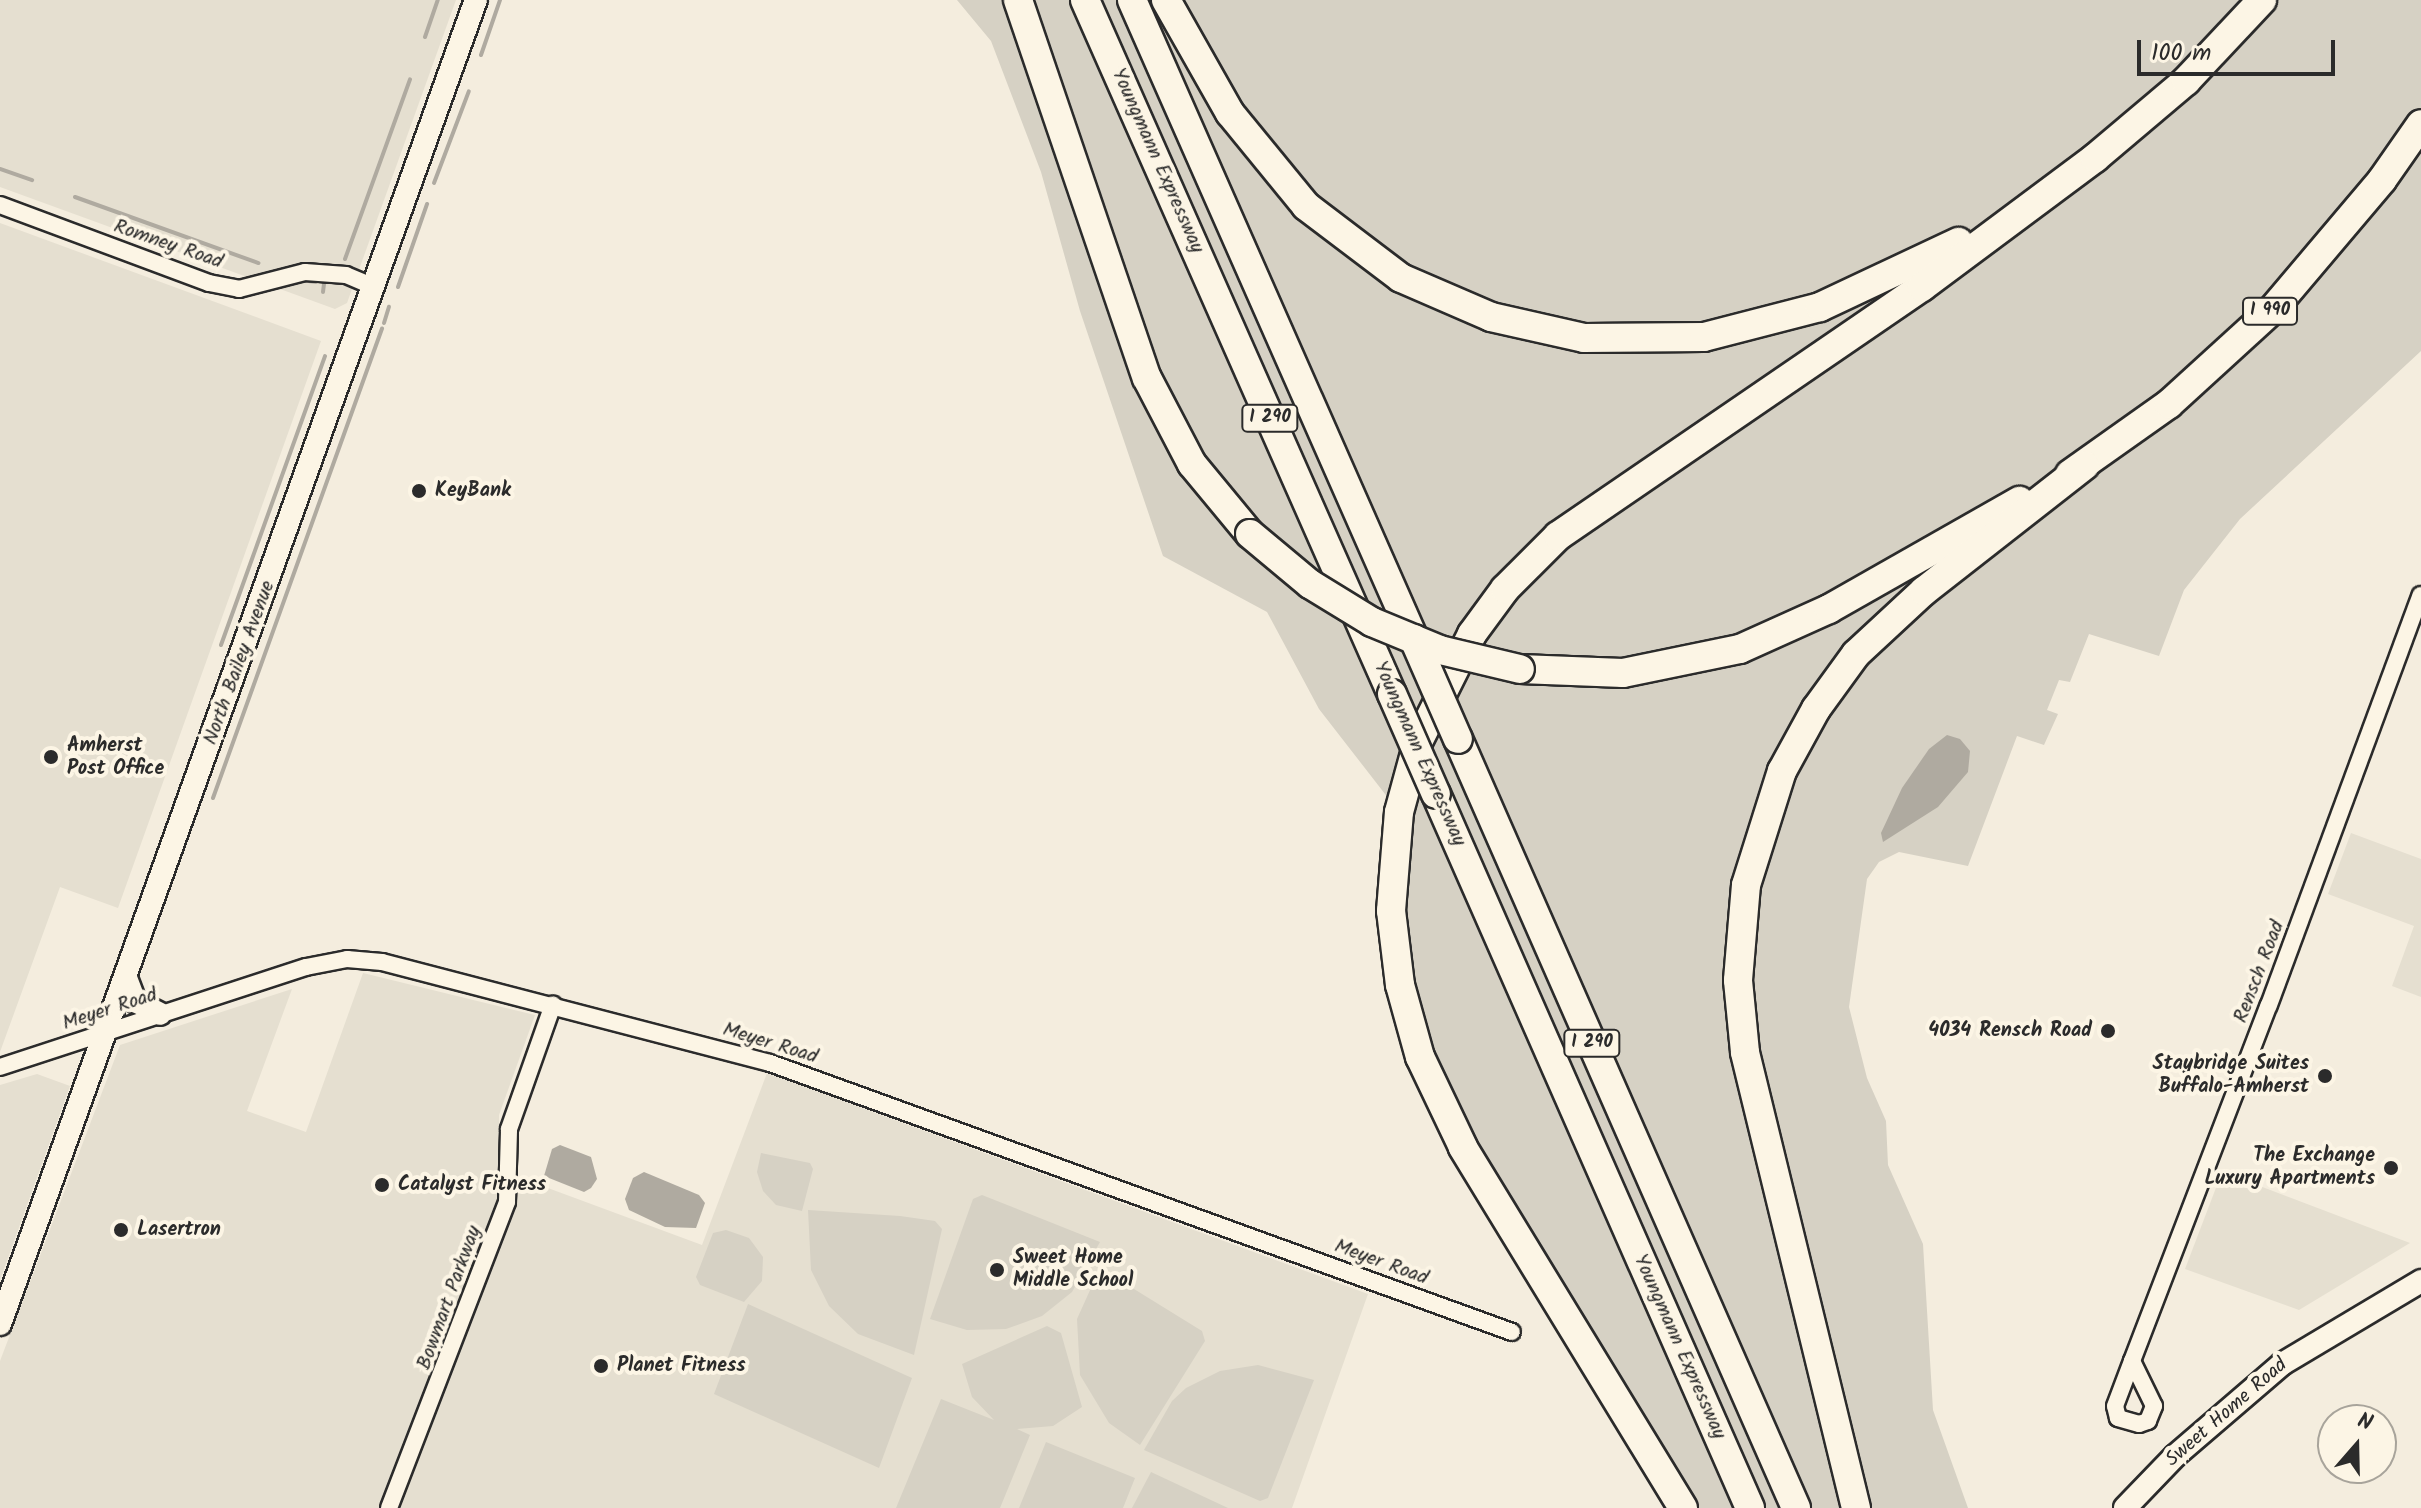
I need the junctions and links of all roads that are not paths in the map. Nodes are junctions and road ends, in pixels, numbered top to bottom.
1 (476, 0) edge
2 (1018, 0) edge
3 (1085, 0) edge
4 (1132, 0) edge
5 (1166, 0) edge
6 (2262, 0) edge
7 (2421, 124) edge
8 (0, 205) edge
9 (2017, 214) junction
10 (372, 286) junction
11 (2085, 465) junction
12 (2421, 595) edge
13 (126, 978) junction
14 (553, 1005) junction
15 (160, 1014) junction
16 (107, 1032) junction
17 (0, 1067) edge
18 (2421, 1281) edge
19 (0, 1324) edge
20 (1512, 1332) dead end
21 (2132, 1361) dead end
22 (389, 1508) edge
23 (1683, 1508) edge
24 (1750, 1508) edge
25 (1796, 1508) edge
26 (1856, 1508) edge
27 (2125, 1508) edge

1 - 10 street, North Bailey Avenue
2 - 11 highway, bridge
3 - 24 highway, Youngmann Expressway / I 290, bridge
4 - 25 highway, Youngmann Expressway / I 290, bridge
5 - 9 highway
6 - 9 highway
7 - 11 highway, I 990
8 - 10 street, Romney Road
9 - 23 highway
10 - 13 street, North Bailey Avenue
11 - 26 highway
12 - 21 street, Rensch Road
13 - 15 street
13 - 16 street, North Bailey Avenue
14 - 15 street, Meyer Road
14 - 20 street, Meyer Road
14 - 22 street, Bowmart Parkway
15 - 16 street, Meyer Road
16 - 17 street, Meyer Road
16 - 19 street, North Bailey Avenue
18 - 27 street, Sweet Home Road

